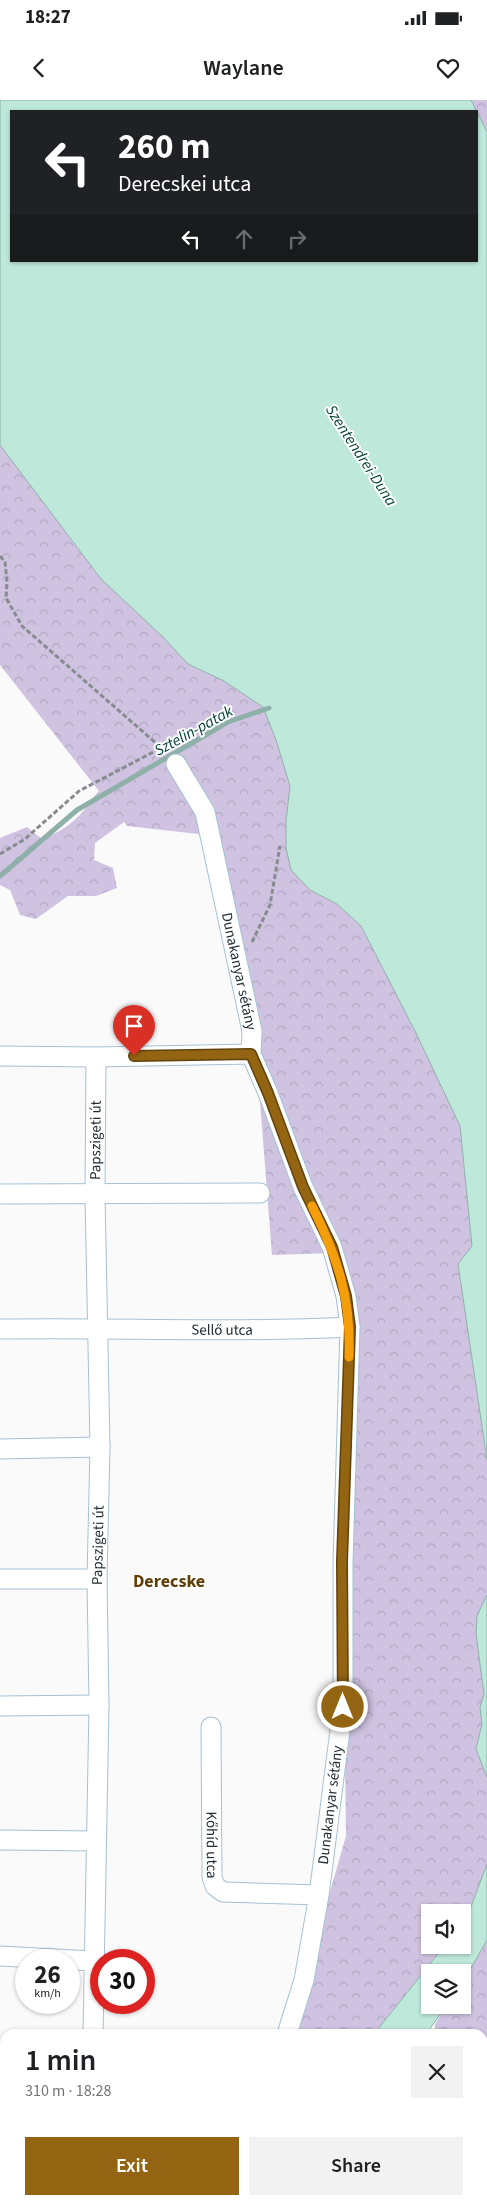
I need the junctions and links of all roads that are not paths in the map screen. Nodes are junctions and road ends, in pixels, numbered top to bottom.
1 (176, 764) dead end
2 (251, 1054) junction
3 (0, 1056) edge
4 (96, 1057) junction
5 (260, 1193) dead end
6 (0, 1194) edge
7 (94, 1195) junction
8 (350, 1327) junction
9 (96, 1328) junction
10 (0, 1329) edge
11 (100, 1448) junction
12 (0, 1449) edge
13 (0, 1578) edge
14 (97, 1579) junction
15 (99, 1705) junction
16 (0, 1706) edge
17 (211, 1727) dead end
18 (0, 1840) edge
19 (96, 1841) junction
20 (319, 1895) junction
21 (93, 1949) edge
22 (0, 1956) edge
23 (90, 1961) edge
24 (93, 2014) edge
25 (93, 2029) edge
26 (288, 2029) edge

1 - 2 street, Dunakanyar sétány
2 - 4 street
2 - 8 street, Dunakanyar sétány
3 - 4 street
4 - 7 street, Papszigeti út
5 - 7 street
6 - 7 street
7 - 9 street, Papszigeti út
8 - 9 street, Sellő utca
8 - 20 street, Dunakanyar sétány
9 - 10 street, Sellő utca
9 - 11 street, Papszigeti út
11 - 12 street
11 - 14 street, Papszigeti út
13 - 14 street
14 - 15 street, Papszigeti út
15 - 16 street
15 - 19 street, Papszigeti út
17 - 20 street, Kőhíd utca
18 - 19 street
19 - 21 street, Papszigeti út
20 - 26 street, Dunakanyar sétány
22 - 23 street
24 - 25 street, Papszigeti út

